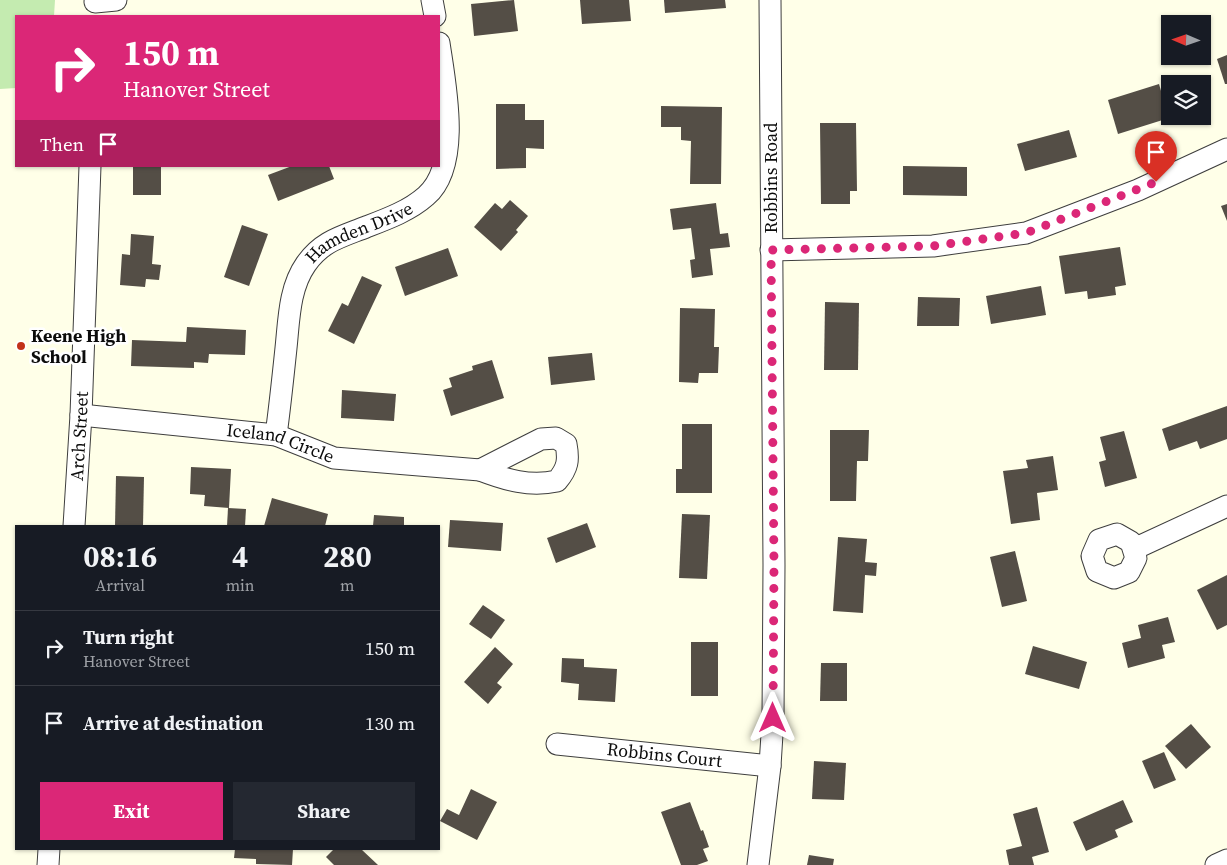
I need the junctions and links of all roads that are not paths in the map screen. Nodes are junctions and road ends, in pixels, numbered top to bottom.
1 (432, 0) edge
2 (770, 0) edge
3 (435, 15) edge
4 (440, 51) edge
5 (1227, 149) edge
6 (90, 167) edge
7 (771, 250) junction
8 (81, 415) junction
9 (276, 435) junction
10 (480, 470) dead end
11 (1227, 506) edge
12 (74, 525) edge
13 (1134, 549) dead end
14 (558, 744) dead end
15 (770, 766) junction
16 (49, 850) edge
17 (1227, 860) edge
18 (48, 865) edge
19 (758, 865) edge
20 (1216, 865) edge

1 - 3 street
2 - 7 street, Robbins Road
4 - 9 street, Hamden Drive
5 - 7 street
6 - 8 street, Arch Street
7 - 15 street, Robbins Road
8 - 9 street, Iceland Circle
8 - 12 street, Arch Street
9 - 10 street, Iceland Circle
11 - 13 street
14 - 15 street, Robbins Court
15 - 19 street, Robbins Road
16 - 18 street
17 - 20 street

